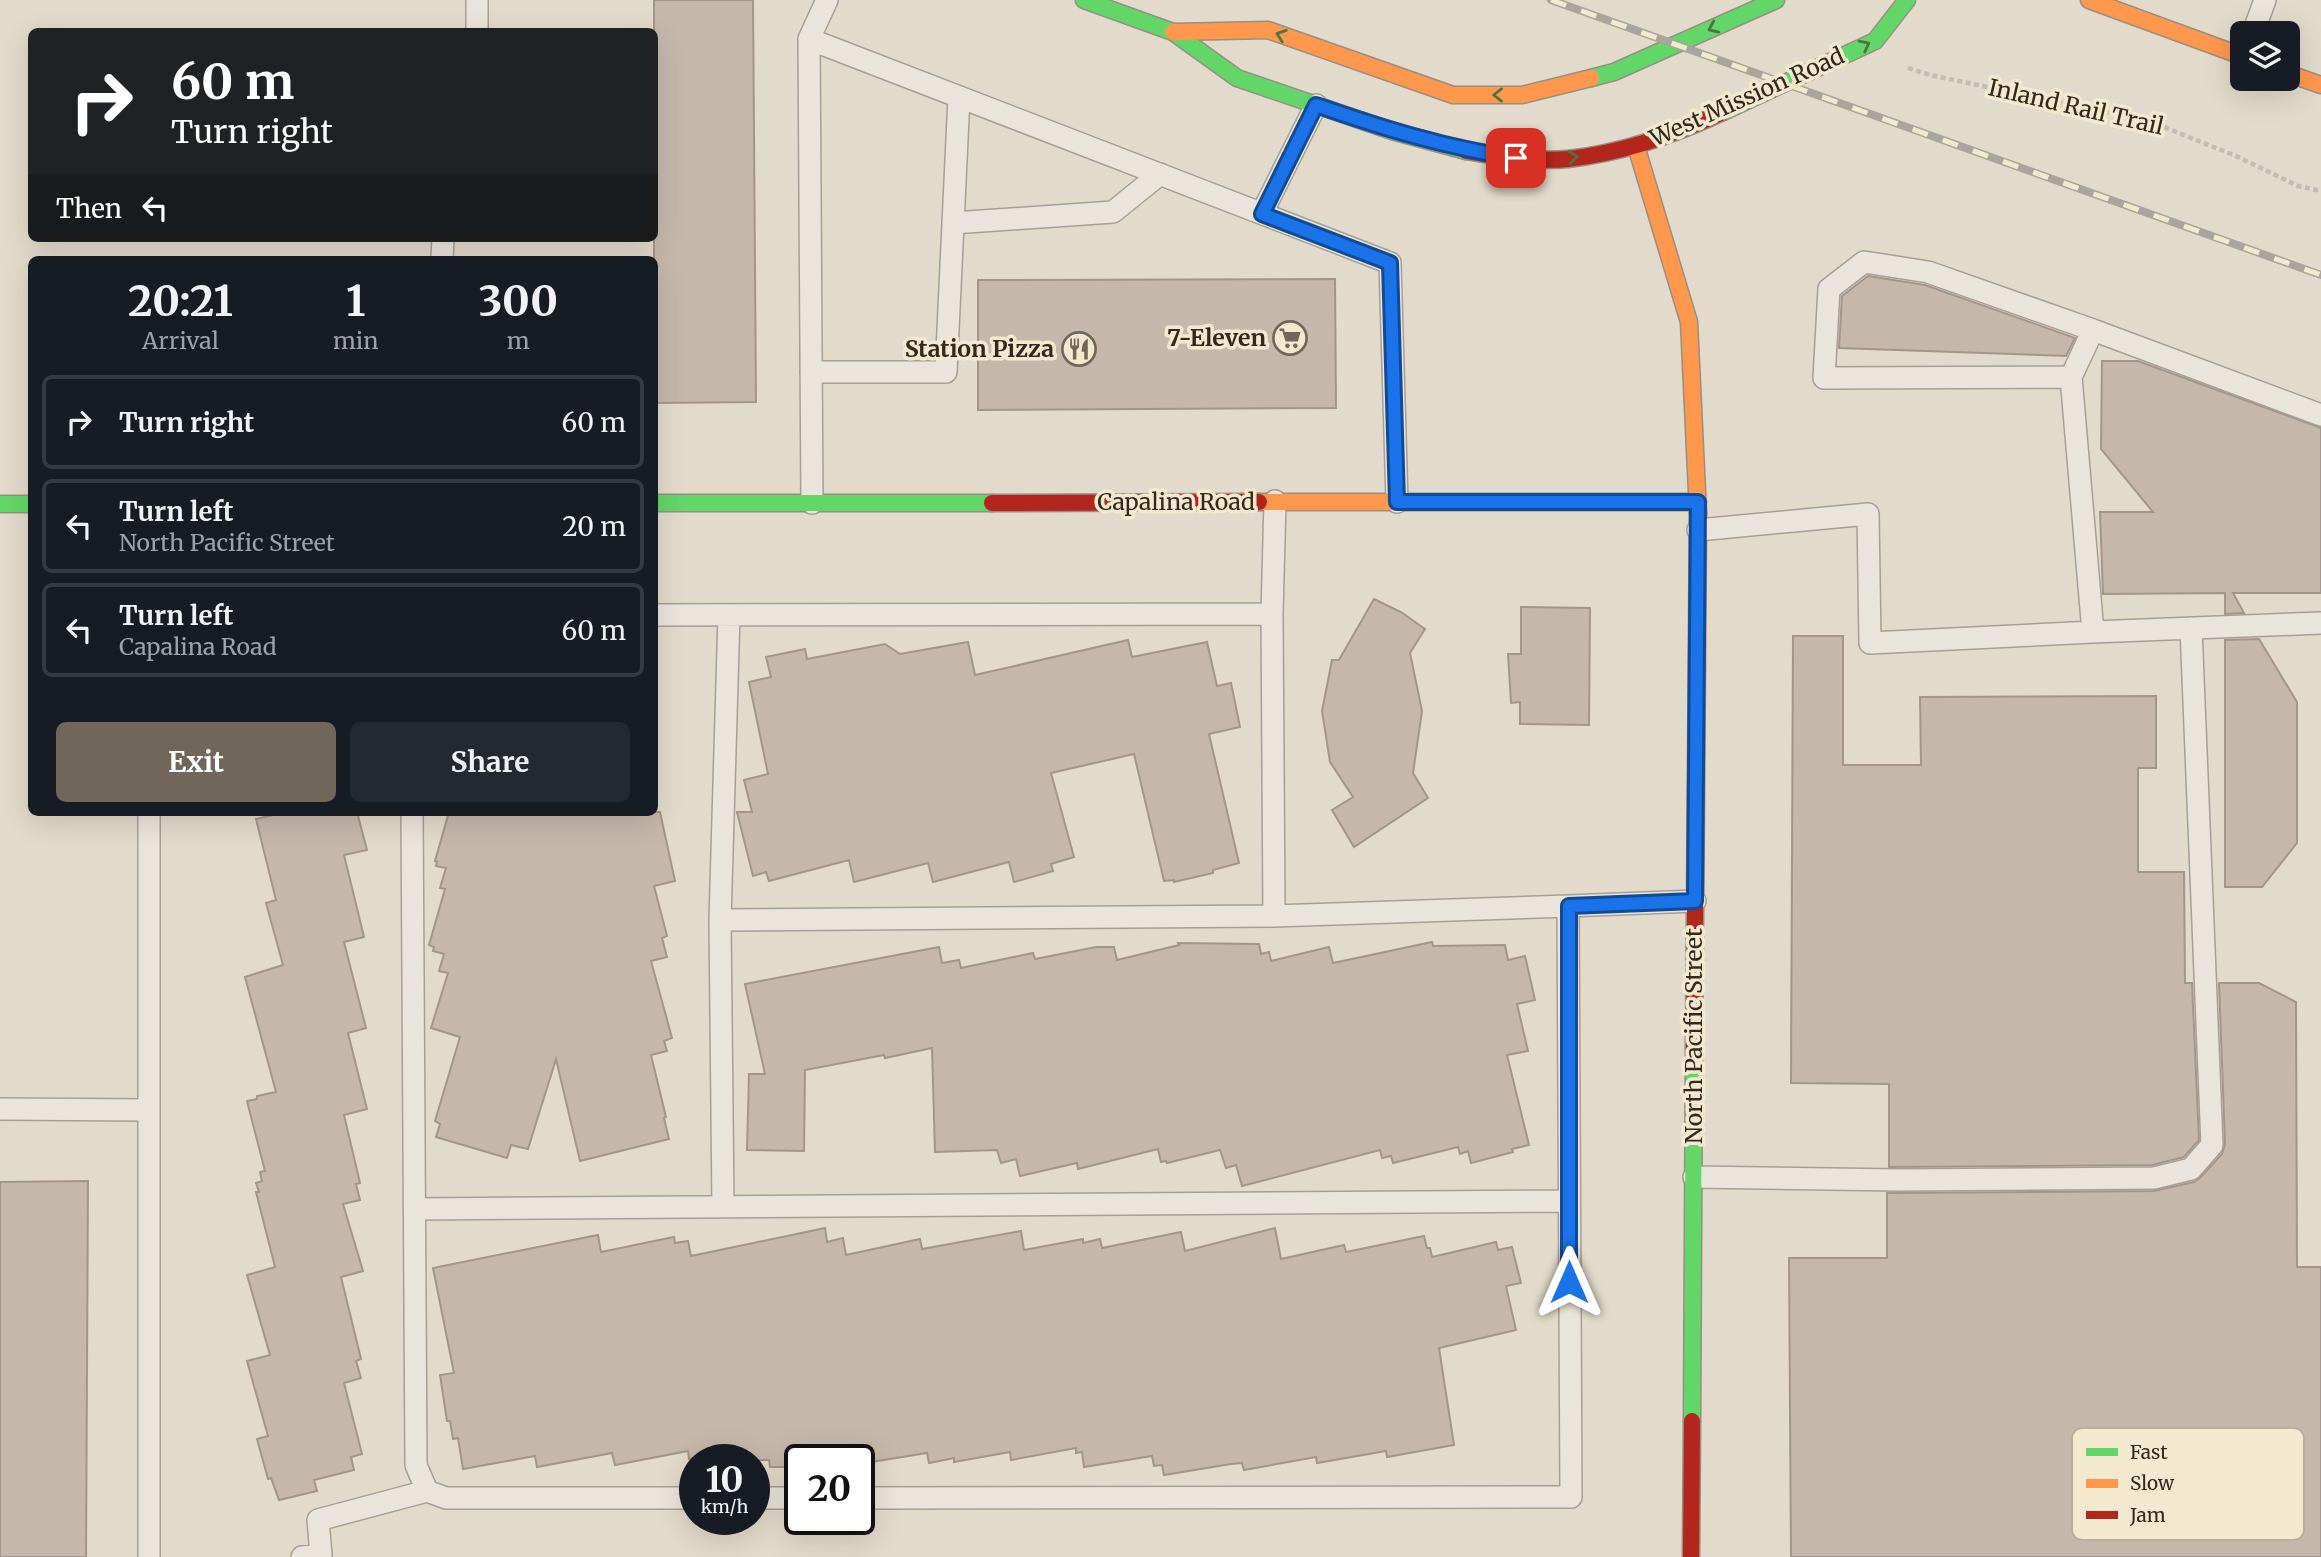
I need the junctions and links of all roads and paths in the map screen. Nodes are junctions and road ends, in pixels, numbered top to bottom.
1 (477, 0) edge
2 (827, 0) edge
3 (1084, 0) edge
4 (1776, 0) edge
5 (1908, 0) edge
6 (2089, 0) edge
7 (2265, 0) edge
8 (2257, 21) edge
9 (477, 28) edge
10 (1173, 32) junction
11 (809, 39) junction
12 (2230, 52) edge
13 (1905, 66) dead end
14 (2300, 78) edge
15 (2321, 85) edge
16 (959, 96) junction
17 (1316, 105) junction
18 (1636, 146) junction
19 (1160, 174) junction
20 (2321, 191) edge
21 (1262, 214) junction
22 (953, 223) junction
23 (2093, 330) junction
24 (811, 372) junction
25 (2071, 377) junction
26 (2321, 415) edge
27 (1275, 501) junction
28 (1397, 502) junction
29 (1698, 502) junction
30 (658, 503) edge
31 (811, 503) junction
32 (0, 504) edge
33 (28, 504) edge
34 (1698, 530) junction
35 (1272, 614) junction
36 (658, 615) edge
37 (729, 615) junction
38 (2321, 623) edge
39 (2192, 628) junction
40 (2094, 632) junction
41 (149, 816) edge
42 (412, 816) edge
43 (1695, 901) junction
44 (1569, 906) junction
45 (1274, 916) junction
46 (720, 920) junction
47 (0, 1109) edge
48 (149, 1110) junction
49 (1694, 1177) junction
50 (1569, 1201) junction
51 (723, 1207) junction
52 (416, 1209) junction
53 (427, 1491) junction
54 (679, 1498) edge
55 (875, 1498) edge
56 (149, 1557) edge
57 (302, 1557) edge
58 (1691, 1557) edge

1 - 9 lane
2 - 11 lane
3 - 10 street, West Mission Road
4 -> 10 street, West Mission Road
18 -> 5 street, West Mission Road
6 - 12 street
7 - 8 lane
10 - 17 street, West Mission Road
11 - 16 lane
11 - 24 lane
13 - 20 path, Inland Rail Trail
14 - 15 street
16 - 19 lane
16 - 22 lane
17 -> 18 street, West Mission Road
17 - 21 lane
18 - 29 street, North Pacific Street
19 - 21 lane
19 - 22 lane
21 - 28 lane
22 - 24 lane
23 - 25 lane
23 - 25 lane
23 - 26 lane
24 - 31 lane
25 - 40 lane
27 - 28 street, Capalina Road
27 - 31 street, Capalina Road
27 - 35 lane
28 - 29 street, Capalina Road
29 - 34 street, North Pacific Street
30 - 31 street, Capalina Road
32 - 33 street
34 - 40 lane
34 - 43 street, North Pacific Street
35 - 37 lane
35 - 45 lane
36 - 37 lane
37 - 46 lane
38 - 39 lane
39 - 40 lane
39 - 49 lane
41 - 48 lane
42 - 52 lane
43 - 44 lane
43 - 49 street, North Pacific Street
44 - 45 lane
44 - 50 lane
45 - 46 lane
46 - 51 lane
47 - 48 lane
48 - 56 lane
49 - 58 street, North Pacific Street
50 - 51 lane
50 - 55 lane
51 - 52 lane
52 - 53 lane
53 - 54 lane
53 - 57 lane

